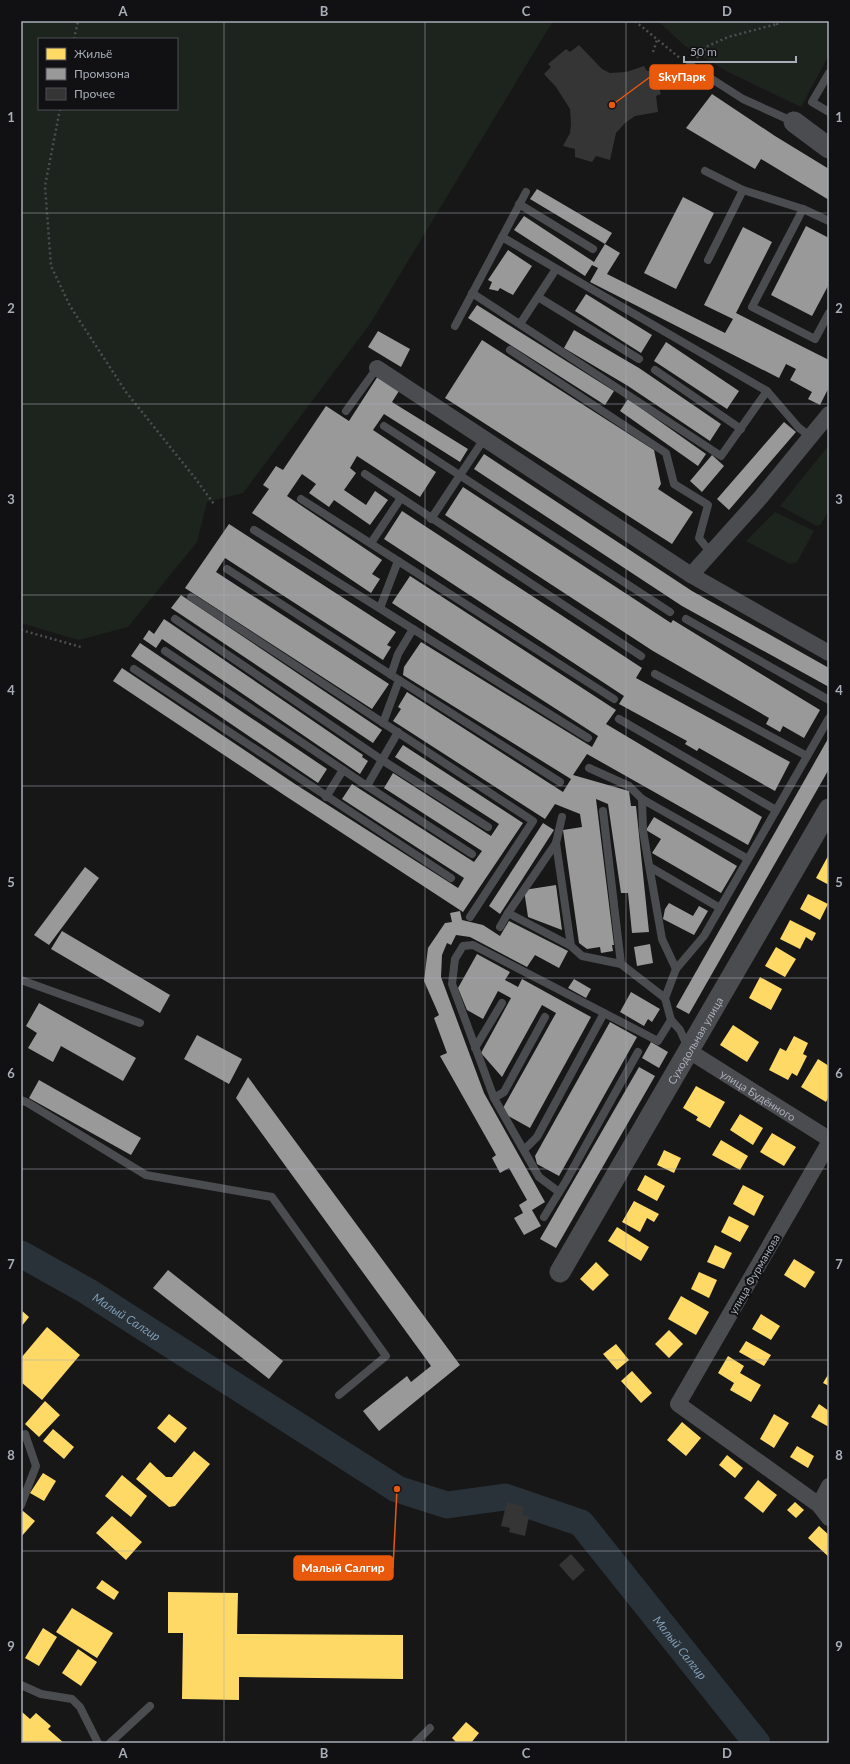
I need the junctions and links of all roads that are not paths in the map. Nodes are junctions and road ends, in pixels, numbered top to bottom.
1 (690, 65) road end
2 (829, 73) edge
3 (829, 112) edge
4 (794, 122) joint
5 (829, 148) edge
6 (705, 171) dead end
7 (743, 190) junction
8 (526, 192) dead end
9 (519, 204) junction
10 (802, 209) junction
11 (829, 222) edge
12 (502, 237) junction
13 (593, 249) dead end
14 (708, 260) dead end
15 (556, 269) junction
16 (472, 293) junction
17 (538, 297) junction
18 (829, 313) edge
19 (520, 324) junction
20 (455, 326) dead end
21 (510, 350) dead end
22 (639, 359) dead end
23 (377, 368) joint
24 (655, 370) dead end
25 (767, 391) junction
26 (346, 410) dead end
27 (829, 414) edge
28 (384, 426) dead end
29 (741, 429) junction
30 (811, 436) junction
31 (484, 439) junction
32 (365, 474) dead end
33 (461, 476) junction
34 (401, 498) junction
35 (302, 499) dead end
36 (431, 518) junction
37 (254, 530) dead end
38 (371, 543) junction
39 (711, 552) junction
40 (398, 561) junction
41 (227, 569) dead end
42 (691, 575) junction
43 (191, 598) dead end
44 (380, 608) junction
45 (670, 612) dead end
46 (175, 619) dead end
47 (686, 619) dead end
48 (413, 629) junction
49 (165, 651) dead end
50 (829, 653) edge
51 (641, 656) dead end
52 (134, 669) dead end
53 (655, 674) dead end
54 (391, 675) junction
55 (399, 680) junction
56 (614, 699) dead end
57 (829, 700) edge
58 (829, 718) edge
59 (619, 719) dead end
60 (384, 723) junction
61 (398, 732) junction
62 (588, 738) dead end
63 (807, 756) junction
64 (382, 760) junction
65 (589, 768) dead end
66 (343, 770) junction
67 (560, 782) dead end
68 (367, 786) junction
69 (326, 797) junction
70 (642, 799) junction
71 (829, 809) edge
72 (776, 810) junction
73 (603, 811) dead end
74 (562, 817) dead end
75 (488, 827) dead end
76 (556, 844) junction
77 (472, 854) dead end
78 (748, 858) junction
79 (650, 868) junction
80 (451, 878) dead end
81 (720, 908) junction
82 (508, 913) junction
83 (470, 917) dead end
84 (500, 927) dead end
85 (571, 946) junction
86 (621, 964) junction
87 (676, 969) junction
88 (21, 980) edge
89 (665, 998) junction
90 (502, 1002) dead end
91 (604, 1013) junction
92 (545, 1017) dead end
93 (671, 1020) junction
94 (140, 1023) dead end
95 (475, 1048) junction
96 (689, 1051) junction
97 (638, 1052) dead end
98 (494, 1098) junction
99 (21, 1100) edge
100 (829, 1139) edge
101 (829, 1143) edge
102 (524, 1150) junction
103 (559, 1192) junction
104 (544, 1216) dead end
105 (560, 1272) dead end
106 (339, 1395) dead end
107 (25, 1434) dead end
108 (829, 1486) edge
109 (21, 1505) edge
110 (819, 1505) junction
111 (829, 1518) edge
112 (21, 1685) edge
113 (150, 1706) dead end
114 (430, 1728) dead end
115 (98, 1743) edge
116 (110, 1743) edge
117 (415, 1743) edge

1 - 4 lane
2 - 3 lane
4 - 5 street
6 - 7 lane
7 - 10 lane
7 - 14 lane
8 - 9 lane
9 - 12 lane
9 - 13 lane
10 - 11 lane
10 - 18 lane
12 - 15 lane
12 - 16 lane
15 - 17 lane
15 - 25 lane
16 - 19 lane
16 - 20 lane
17 - 19 lane
17 - 22 lane
19 - 29 lane
21 - 39 lane
23 - 26 lane
23 - 31 street
24 - 29 lane
25 - 29 lane
25 - 30 lane
27 - 30 street
28 - 33 lane
30 - 39 street
31 - 33 lane
31 - 42 street
32 - 34 lane
33 - 36 lane
33 - 45 lane
34 - 36 lane
34 - 38 lane
35 - 38 lane
36 - 51 lane
37 - 44 lane
38 - 40 lane
39 - 42 street
40 - 44 lane
40 - 56 lane
41 - 54 lane
42 - 50 street
43 - 60 lane
44 - 48 lane
46 - 64 lane
47 - 57 lane
48 - 54 lane
48 - 62 lane
49 - 66 lane
52 - 69 lane
53 - 63 lane
54 - 55 lane
55 - 60 lane
55 - 67 lane
58 - 63 lane
59 - 72 lane
60 - 61 lane
61 - 64 lane
61 - 83 lane
63 - 72 lane
64 - 68 lane
64 - 75 lane
65 - 70 lane
66 - 68 lane
66 - 69 lane
68 - 77 lane
69 - 80 lane
70 - 78 lane
70 - 79 lane
71 - 96 street, Суходольная улица
72 - 78 lane
73 - 86 lane
74 - 76 lane
76 - 82 lane
76 - 85 lane
78 - 81 lane
79 - 81 lane
79 - 87 lane
81 - 87 lane
82 - 84 lane
82 - 85 lane
85 - 86 lane
86 - 89 lane
87 - 89 lane
88 - 94 lane
89 - 93 lane
90 - 95 lane
91 - 93 lane
91 - 95 lane
91 - 102 lane
92 - 98 lane
93 - 96 lane
95 - 98 lane
96 - 100 street, улица Будённого
96 - 105 street, Суходольная улица
97 - 103 lane
98 - 102 lane
99 - 106 lane
101 - 110 street, улица Фурманова
102 - 103 lane
103 - 104 lane
107 - 109 lane
108 - 110 street
110 - 111 street
112 - 115 lane
113 - 116 lane
114 - 117 lane

